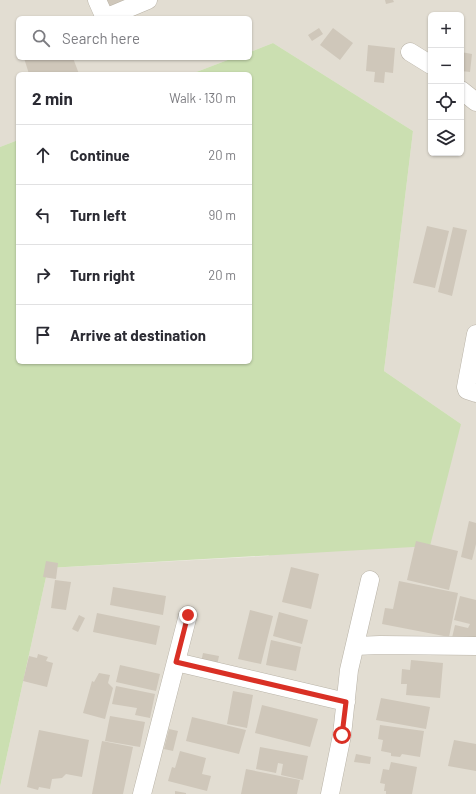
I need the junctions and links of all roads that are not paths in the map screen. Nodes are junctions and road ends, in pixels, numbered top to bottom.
1 (97, 0) edge
2 (148, 0) edge
3 (104, 16) edge
4 (110, 16) edge
5 (410, 52) dead end
6 (428, 64) edge
7 (464, 92) edge
8 (476, 102) edge
9 (476, 334) edge
10 (476, 393) edge
11 (370, 580) dead end
12 (188, 615) dead end
13 (355, 646) junction
14 (476, 646) edge
15 (176, 662) junction
16 (346, 702) junction
17 (142, 794) edge
18 (330, 794) edge

1 - 3 street
2 - 4 street
5 - 6 street
7 - 8 street
9 - 10 street
11 - 13 street
12 - 15 street
13 - 14 street
13 - 16 street
15 - 16 street
15 - 17 street
16 - 18 street

